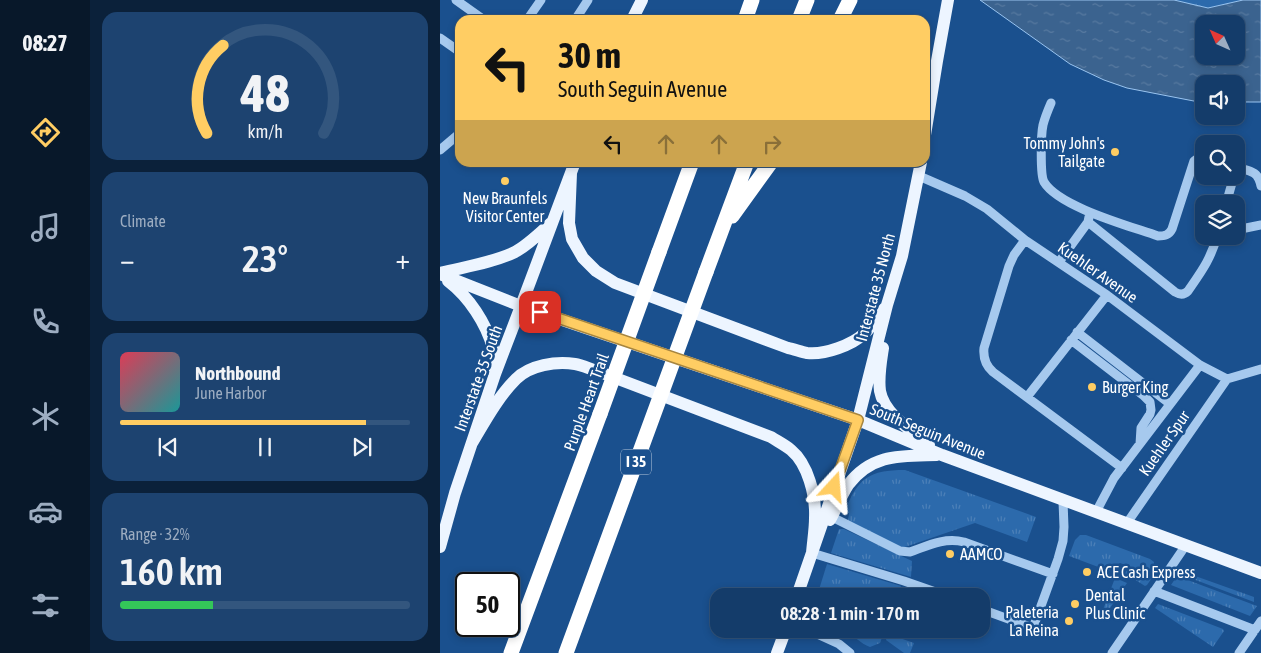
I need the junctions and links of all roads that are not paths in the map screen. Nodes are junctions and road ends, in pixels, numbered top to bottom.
1 (456, 0) edge
2 (541, 0) edge
3 (588, 0) edge
4 (642, 0) edge
5 (752, 0) edge
6 (807, 0) edge
7 (850, 0) edge
8 (948, 0) edge
9 (477, 15) edge
10 (530, 15) edge
11 (578, 15) edge
12 (634, 15) edge
13 (747, 15) edge
14 (801, 15) edge
15 (842, 15) edge
16 (440, 38) edge
17 (455, 48) edge
18 (1051, 103) dead end
19 (930, 104) edge
20 (455, 137) edge
21 (440, 150) edge
22 (1195, 160) edge
23 (690, 167) edge
24 (745, 167) edge
25 (768, 167) edge
26 (920, 167) edge
27 (573, 168) edge
28 (1245, 170) edge
29 (919, 176) junction
30 (1261, 186) edge
31 (1091, 212) junction
32 (553, 222) junction
33 (1088, 222) junction
34 (1261, 226) edge
35 (722, 229) junction
36 (1245, 229) edge
37 (1025, 240) junction
38 (1214, 245) edge
39 (1059, 262) junction
40 (440, 274) edge
41 (1107, 295) junction
42 (887, 305) junction
43 (521, 306) junction
44 (1074, 336) junction
45 (1200, 365) junction
46 (1261, 370) edge
47 (494, 374) junction
48 (1227, 379) junction
49 (1027, 397) junction
50 (1170, 404) junction
51 (858, 420) junction
52 (472, 443) junction
53 (1139, 446) junction
54 (942, 455) junction
55 (1122, 468) junction
56 (1063, 501) junction
57 (1096, 512) junction
58 (832, 517) junction
59 (1127, 523) junction
60 (443, 524) edge
61 (1186, 545) junction
62 (440, 547) edge
63 (812, 553) junction
64 (1261, 572) edge
65 (1053, 574) junction
66 (800, 588) edge
67 (926, 588) edge
68 (1154, 592) junction
69 (990, 612) edge
70 (1261, 621) edge
71 (1255, 630) junction
72 (783, 638) edge
73 (826, 638) edge
74 (511, 653) edge
75 (566, 653) edge
76 (777, 653) edge
77 (850, 653) edge
78 (1112, 653) edge
79 (1239, 653) edge

1 - 9 street
2 - 10 street
3 - 11 street
4 - 12 main road
5 - 13 highway
6 - 14 highway
7 - 15 highway
8 - 19 main road
16 - 17 street
18 - 31 street
20 - 21 street
22 - 31 street
23 - 74 highway, Purple Heart Trail, bridge
24 - 35 highway, I 35
25 - 35 highway
26 - 29 main road, Interstate 35 North
27 - 32 main road
27 - 42 main road
28 - 30 street
29 - 37 street, Kuehler Avenue
29 - 42 main road, Interstate 35 North
31 - 33 street
32 - 40 main road
32 - 43 main road
33 - 38 street
33 - 39 street
34 - 36 street
35 - 75 highway, I 35, bridge
37 - 39 street, Kuehler Avenue
37 - 49 street
39 - 41 street, Kuehler Avenue
40 - 43 main road, South Seguin Avenue
40 - 47 main road
41 - 44 street
41 - 45 street, Kuehler Avenue
42 - 51 main road, Interstate 35 North
42 - 54 main road
43 - 47 main road, Interstate 35 South
43 - 51 main road, South Seguin Avenue
44 - 49 street
44 - 50 street
44 - 53 street
45 - 48 street, Kuehler Avenue
45 - 50 street
46 - 48 street
47 - 52 main road, Interstate 35 South
48 - 59 street, Kuehler Spur
49 - 55 street
50 - 53 street
51 - 54 main road, South Seguin Avenue
51 - 63 main road
52 - 60 main road, Interstate 35 South
52 - 63 main road
53 - 55 street
54 - 56 main road, South Seguin Avenue
54 - 58 main road
55 - 57 street
56 - 57 main road, South Seguin Avenue
56 - 65 street
57 - 59 main road, South Seguin Avenue
58 - 63 main road
58 - 65 street
59 - 61 main road, South Seguin Avenue
60 - 62 main road, Interstate 35 South
61 - 64 main road, South Seguin Avenue
61 - 68 street
63 - 66 main road
63 - 67 street
65 - 69 street
68 - 71 street
68 - 78 street
70 - 71 street
71 - 79 street
72 - 76 main road
73 - 77 street

